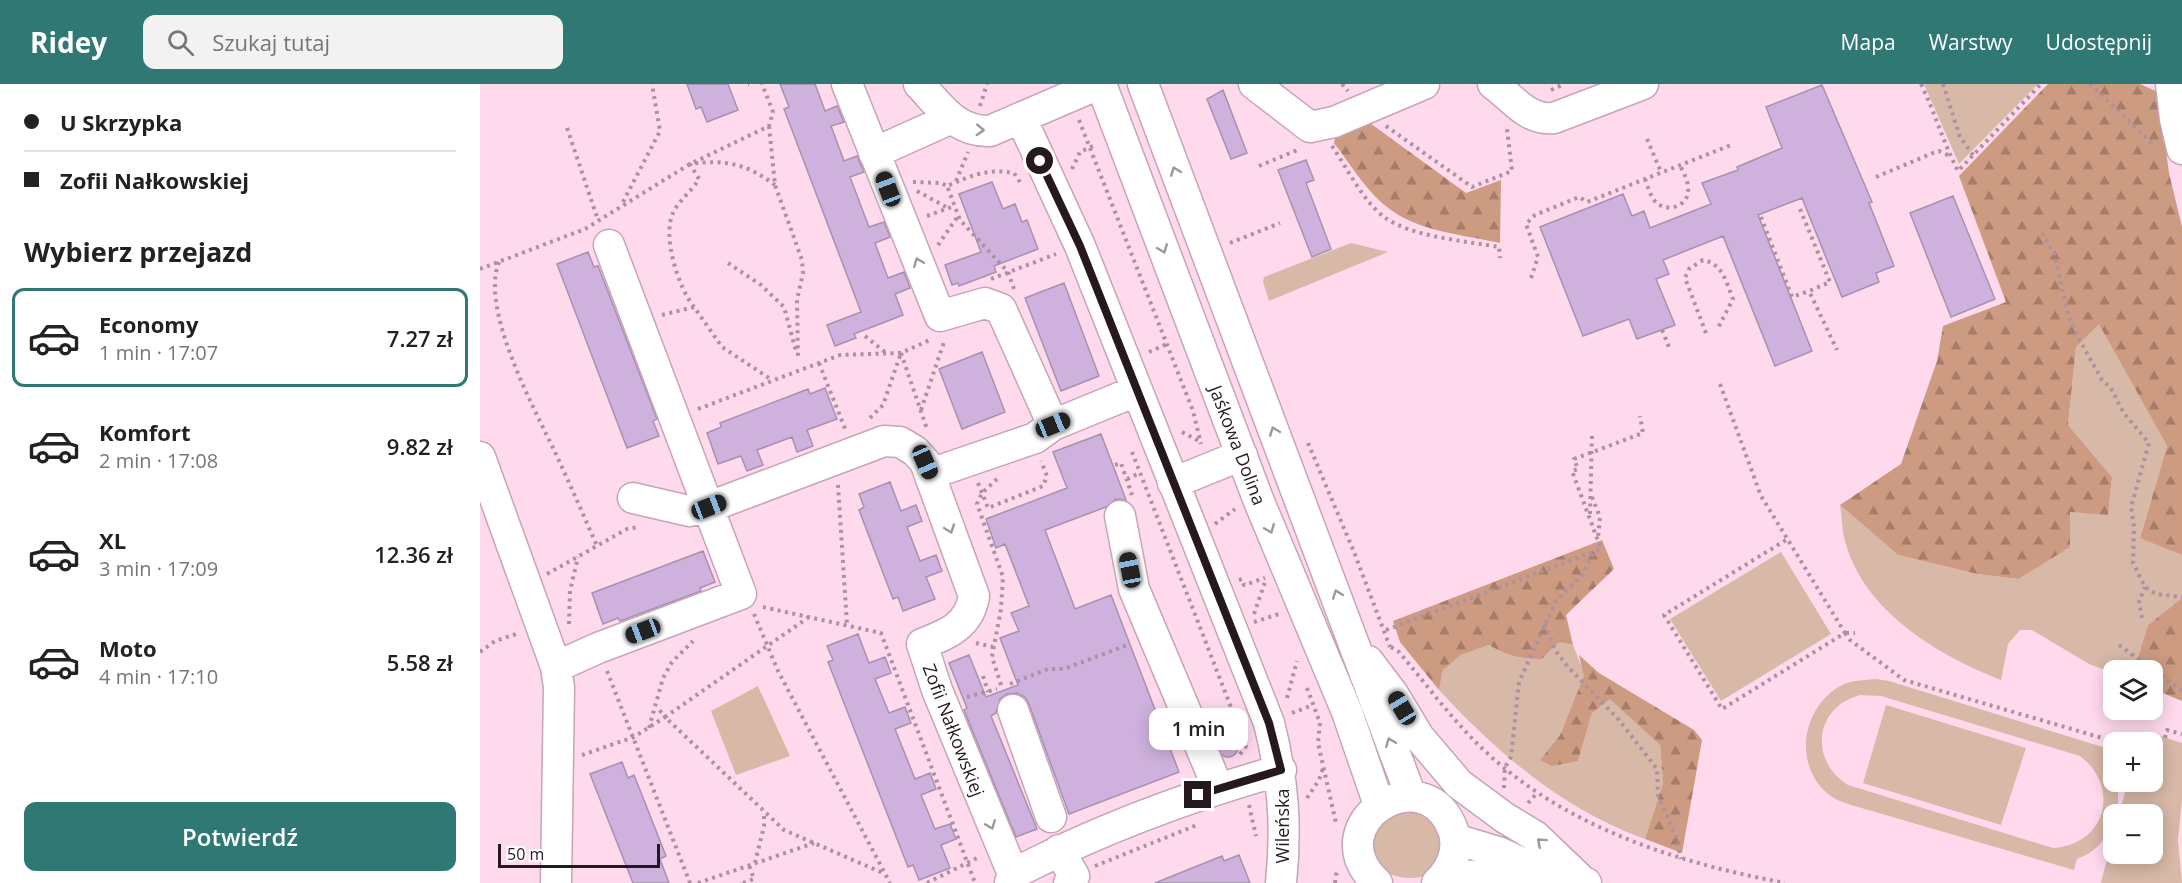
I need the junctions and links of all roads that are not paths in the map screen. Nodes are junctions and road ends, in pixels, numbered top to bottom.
1 (847, 84) edge
2 (919, 84) edge
3 (1100, 84) edge
4 (1143, 84) edge
5 (1254, 84) edge
6 (1424, 84) edge
7 (1643, 84) edge
8 (2171, 84) edge
9 (1498, 88) edge
10 (1032, 103) edge
11 (965, 116) junction
12 (2172, 151) edge
13 (874, 153) junction
14 (609, 245) dead end
15 (1136, 391) junction
16 (1053, 425) junction
17 (1242, 455) junction
18 (480, 457) edge
19 (930, 474) junction
20 (1173, 483) junction
21 (633, 498) dead end
22 (709, 507) junction
23 (1120, 516) dead end
24 (1358, 649) junction
25 (562, 665) junction
26 (1007, 699) road end
27 (1281, 770) junction
28 (1218, 788) junction
29 (1412, 796) junction
30 (1379, 805) junction
31 (1051, 817) dead end
32 (1455, 839) junction
33 (1059, 850) junction
34 (1547, 875) junction
35 (1012, 878) edge
36 (1442, 878) edge
37 (1071, 879) edge
38 (1371, 880) edge
39 (556, 883) edge
40 (1281, 883) edge
41 (1586, 883) edge

1 - 13 street
2 - 11 street
3 - 10 street
3 -> 17 street, Jaśkowa Dolina
24 -> 4 street
5 - 6 street
7 - 9 street
8 - 12 street
11 -> 10 street
10 - 15 street
11 - 13 street
16 -> 13 street
14 - 22 street
15 - 16 street
15 - 20 street
16 - 19 street
17 - 20 street
17 -> 30 street, Jaśkowa Dolina
18 - 25 street
19 - 22 street
19 -> 35 street, Zofii Nałkowskiej
20 - 27 street
21 - 22 street
22 - 25 street
23 - 28 street
29 -> 24 street
41 -> 24 street
25 - 39 street
26 - 31 street
27 - 28 street, Zofii Nałkowskiej
27 - 40 street, Wileńska
28 - 33 street, Zofii Nałkowskiej
29 - 30 street
29 - 32 street
30 - 38 street
32 - 34 street
32 - 36 street
33 - 35 street, Zofii Nałkowskiej
33 - 37 street
34 - 36 street
34 - 41 street

